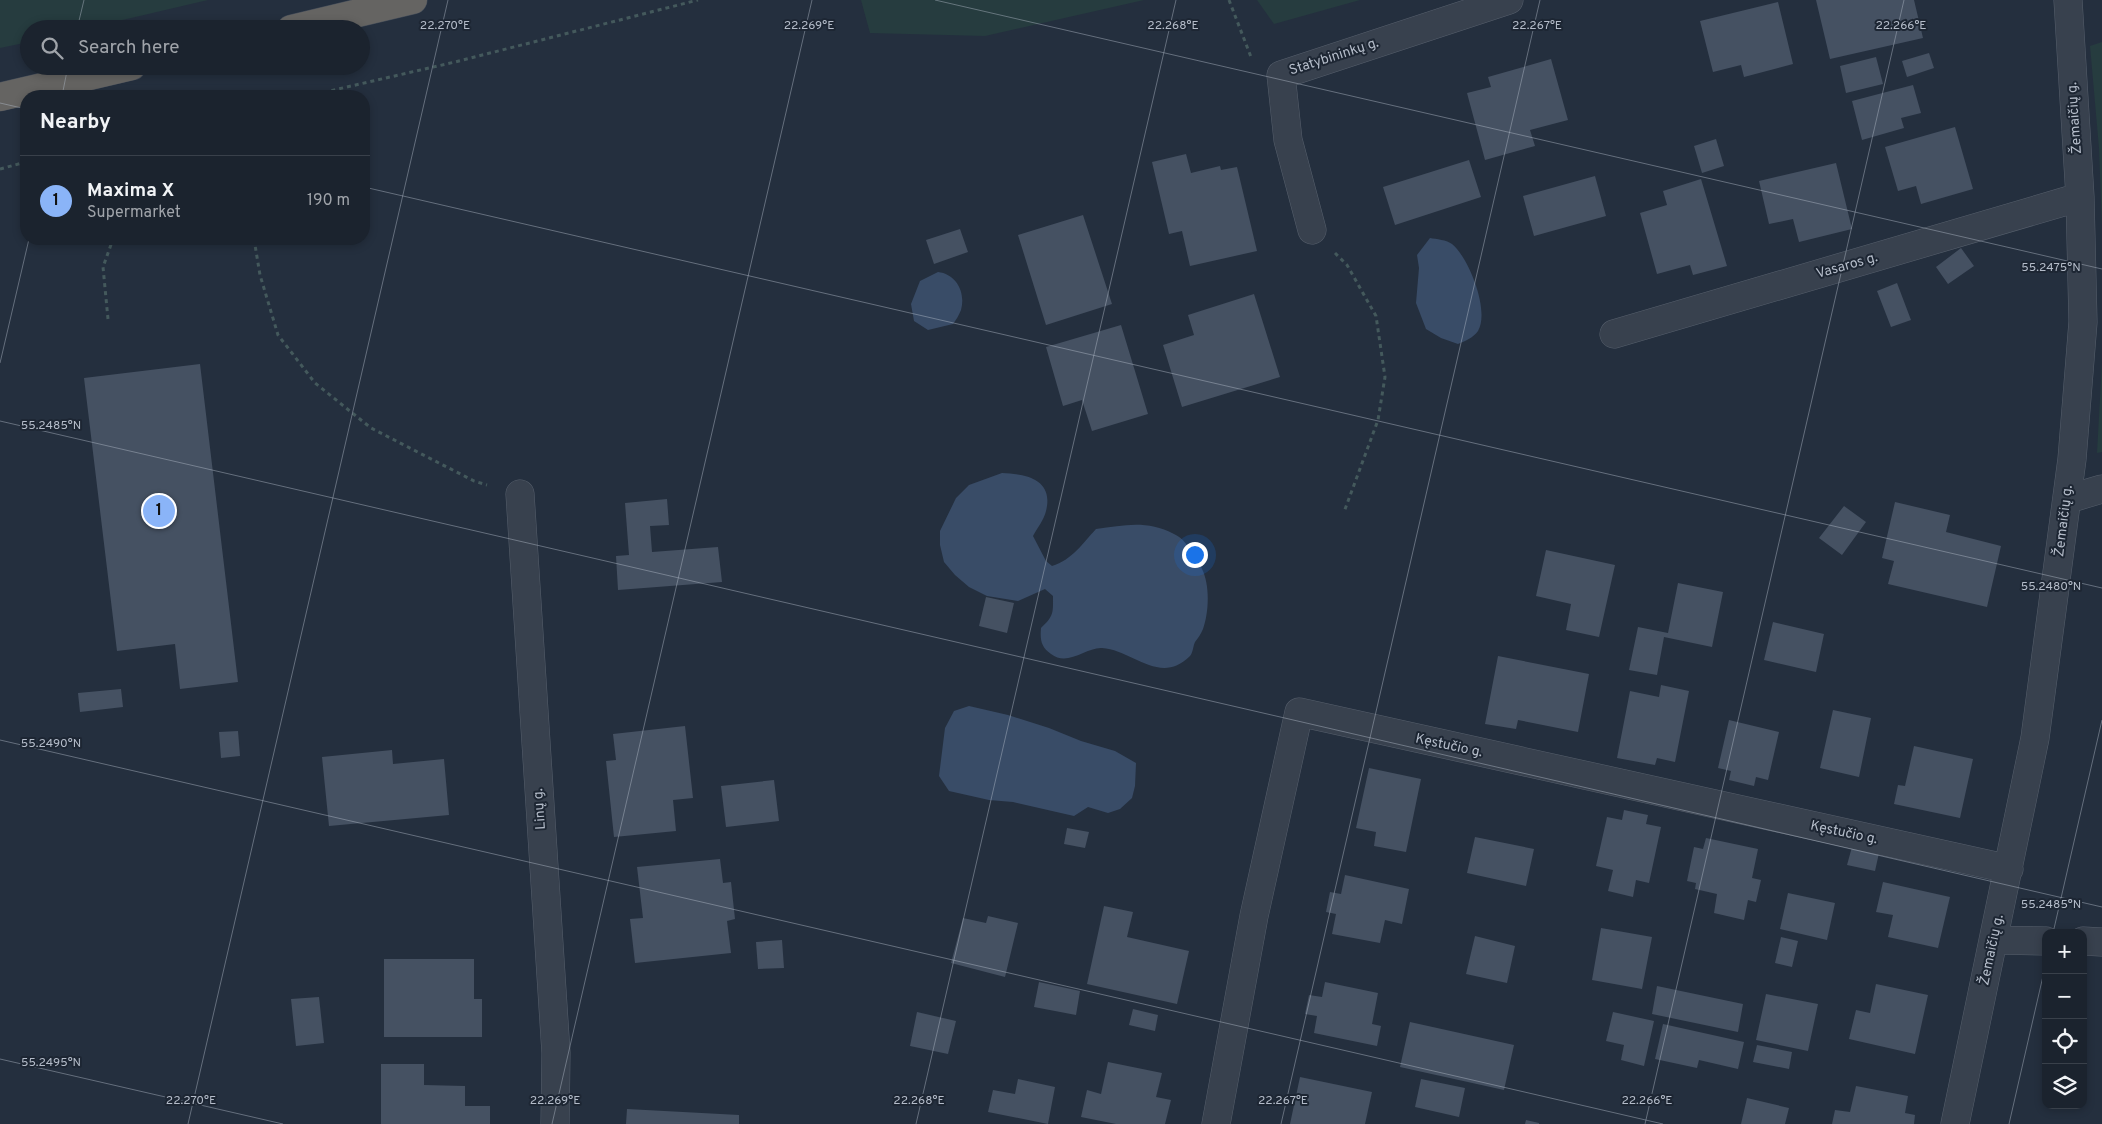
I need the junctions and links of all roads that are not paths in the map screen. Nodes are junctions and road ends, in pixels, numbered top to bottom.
1 (413, 0) edge
2 (1509, 0) edge
3 (2068, 0) edge
4 (329, 20) edge
5 (94, 75) edge
6 (30, 90) edge
7 (20, 92) edge
8 (0, 97) edge
9 (2080, 198) junction
10 (1312, 230) road end
11 (1614, 334) dead end
12 (2102, 489) edge
13 (520, 494) road end
14 (2068, 499) junction
15 (2009, 869) junction
16 (1994, 940) junction
17 (2042, 941) edge
18 (2087, 941) edge
19 (2102, 942) edge
20 (556, 1124) edge
21 (1216, 1124) edge
22 (1955, 1124) edge

1 - 4 highway
2 - 10 street, Statybininkų g.
3 - 9 street, Žemaičių g.
5 - 6 highway
7 - 8 highway
9 - 11 street, Vasaros g.
9 - 14 street, Žemaičių g.
12 - 14 street
13 - 20 street, Linų g.
14 - 15 street, Žemaičių g.
15 - 16 street, Žemaičių g.
15 - 21 street, Kęstučio g.
16 - 17 street
16 - 22 street, Žemaičių g.
18 - 19 street

